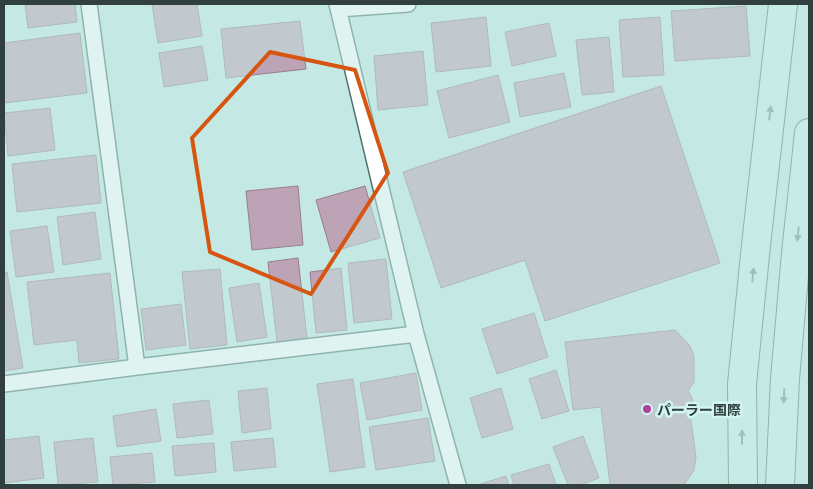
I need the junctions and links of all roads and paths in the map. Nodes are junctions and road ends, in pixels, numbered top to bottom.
1 (89, 4) edge
2 (408, 4) edge
3 (783, 4) edge
4 (338, 6) edge
5 (809, 133) edge
6 (416, 334) junction
7 (137, 366) junction
8 (4, 384) edge
9 (458, 485) edge
10 (743, 485) edge
11 (780, 485) edge

1 - 7 lane
2 - 4 lane
10 -> 3 street
4 - 6 lane
5 -> 11 street
6 - 7 lane
6 - 9 lane
7 - 8 lane

